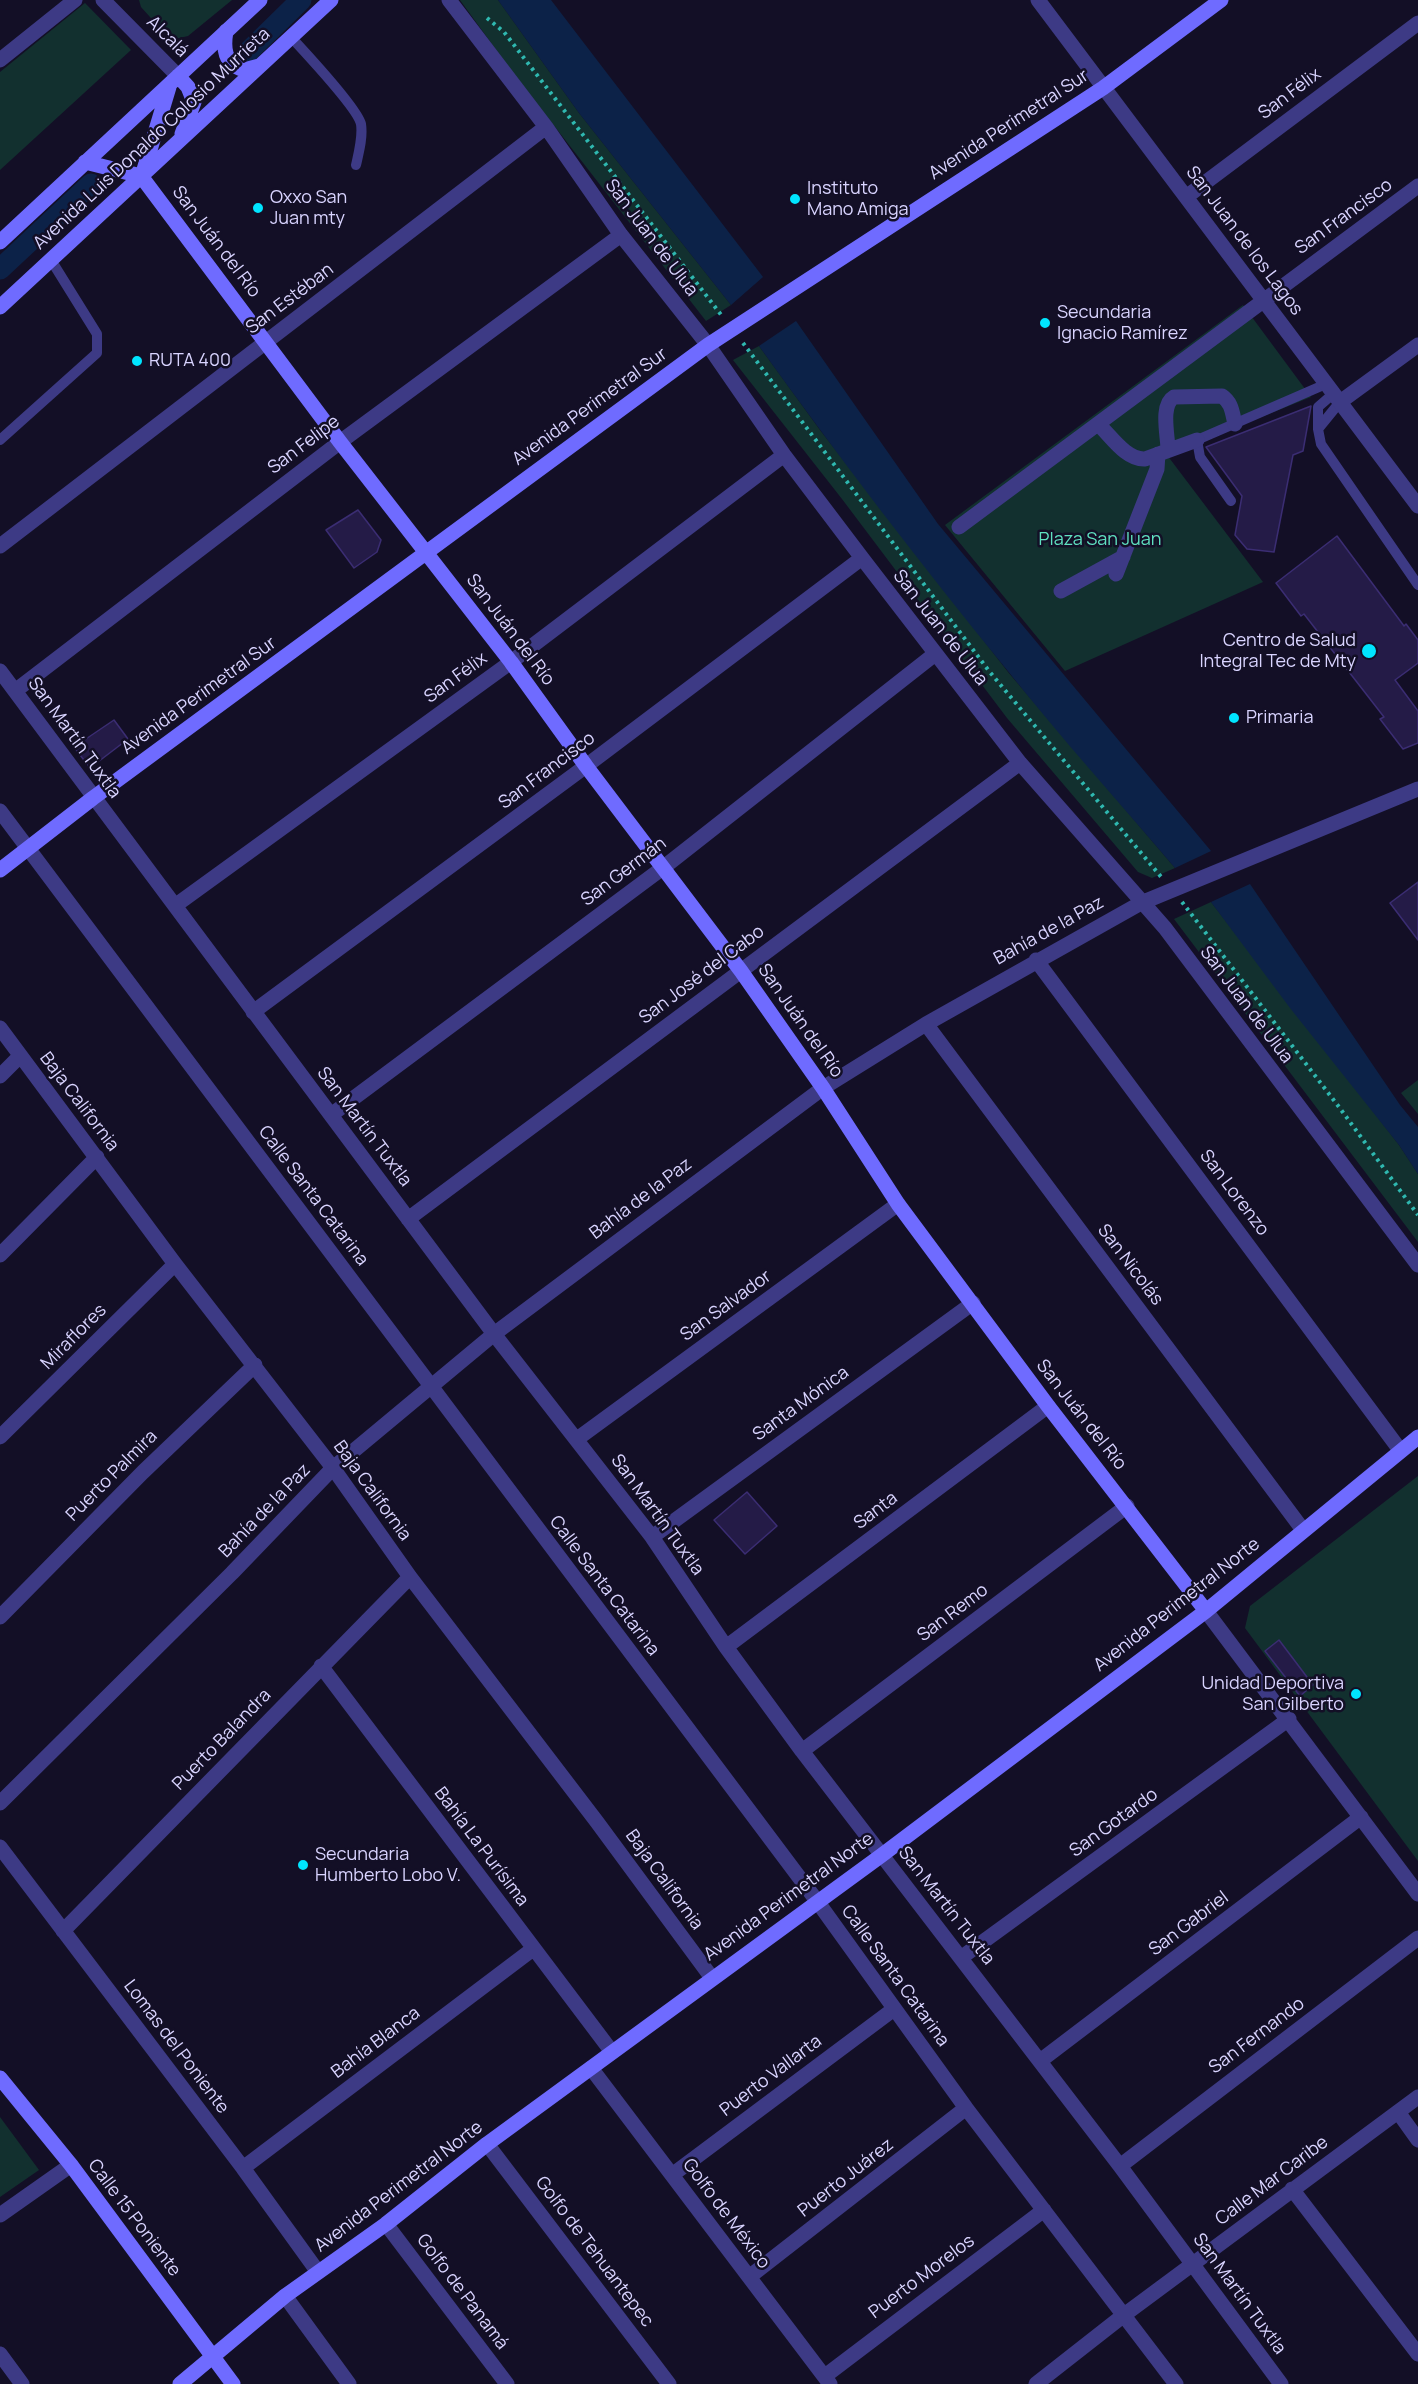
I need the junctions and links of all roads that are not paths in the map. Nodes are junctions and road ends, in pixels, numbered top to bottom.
1 (75, 0) edge
2 (104, 0) edge
3 (260, 0) edge
4 (331, 0) edge
5 (449, 0) edge
6 (1038, 0) edge
7 (1221, 0) edge
8 (1418, 23) edge
9 (226, 31) junction
10 (291, 37) junction
11 (0, 60) edge
12 (259, 66) junction
13 (175, 79) junction
14 (1103, 88) junction
15 (546, 127) junction
16 (179, 141) junction
17 (85, 162) junction
18 (356, 165) dead end
19 (141, 176) junction
20 (1418, 186) edge
21 (1186, 197) junction
22 (621, 235) junction
23 (0, 242) edge
24 (51, 260) junction
25 (1264, 300) junction
26 (0, 307) edge
27 (267, 342) junction
28 (708, 345) junction
29 (1418, 345) edge
30 (1333, 394) junction
31 (1098, 424) junction
32 (1235, 424) junction
33 (0, 440) edge
34 (1197, 440) junction
35 (340, 442) junction
36 (1163, 452) junction
37 (784, 455) junction
38 (1230, 501) dead end
39 (1418, 505) edge
40 (960, 527) dead end
41 (0, 546) edge
42 (426, 553) junction
43 (1123, 557) junction
44 (862, 558) junction
45 (1116, 574) dead end
46 (1418, 585) edge
47 (1061, 591) dead end
48 (935, 654) junction
49 (511, 662) junction
50 (0, 671) edge
51 (15, 691) junction
52 (1020, 763) junction
53 (586, 766) junction
54 (1418, 789) edge
55 (93, 798) junction
56 (0, 811) edge
57 (29, 849) junction
58 (664, 867) junction
59 (0, 870) edge
60 (1141, 903) junction
61 (176, 905) junction
62 (1036, 960) junction
63 (741, 971) junction
64 (253, 1012) junction
65 (926, 1024) junction
66 (0, 1028) edge
67 (20, 1056) junction
68 (0, 1076) edge
69 (823, 1088) junction
70 (332, 1115) junction
71 (97, 1157) junction
72 (898, 1204) junction
73 (408, 1219) junction
74 (0, 1255) edge
75 (175, 1264) junction
76 (1418, 1265) edge
77 (973, 1303) junction
78 (494, 1334) junction
79 (255, 1365) junction
80 (431, 1387) junction
81 (1048, 1406) junction
82 (0, 1437) edge
83 (1418, 1437) edge
84 (577, 1439) junction
85 (1400, 1450) junction
86 (333, 1468) junction
87 (1127, 1506) junction
88 (1303, 1530) junction
89 (652, 1537) junction
90 (410, 1577) junction
91 (1206, 1611) junction
92 (0, 1617) edge
93 (726, 1647) junction
94 (321, 1666) junction
95 (1289, 1719) junction
96 (802, 1750) junction
97 (0, 1803) edge
98 (1361, 1817) junction
99 (0, 1847) edge
100 (882, 1855) junction
101 (1418, 1894) edge
102 (817, 1901) junction
103 (63, 1931) junction
104 (1418, 1938) edge
105 (533, 1949) junction
106 (962, 1958) junction
107 (712, 1978) junction
108 (894, 2009) junction
109 (612, 2052) junction
110 (1040, 2061) junction
111 (591, 2068) junction
112 (0, 2078) edge
113 (1418, 2097) edge
114 (966, 2108) junction
115 (1398, 2112) junction
116 (1418, 2140) edge
117 (487, 2144) junction
118 (71, 2165) junction
119 (1120, 2166) junction
120 (243, 2168) junction
121 (672, 2175) junction
122 (1292, 2189) junction
123 (1044, 2210) junction
124 (0, 2215) edge
125 (386, 2224) junction
126 (1193, 2265) junction
127 (318, 2272) junction
128 (749, 2277) junction
129 (285, 2296) junction
130 (1124, 2315) junction
131 (0, 2354) edge
132 (1418, 2354) edge
133 (214, 2358) junction
134 (827, 2380) edge
135 (22, 2384) edge
136 (180, 2384) edge
137 (233, 2384) edge
138 (349, 2384) edge
139 (507, 2384) edge
140 (669, 2384) edge
141 (1036, 2384) edge
142 (1176, 2384) edge
143 (1281, 2384) edge

1 - 11 street
2 - 13 street, Alcalá
3 - 9 street, Avenida Luis Donaldo Colosio Murrieta
4 - 10 street, Avenida Luis Donaldo Colosio Murrieta
5 - 15 street, San Juan de Ulua
6 - 14 street, San Juan de los Lagos
7 - 14 street, Avenida Perimetral Sur
8 - 21 street, San Félix
9 - 12 street
9 - 13 street, Avenida Luis Donaldo Colosio Murrieta
10 - 12 street, Avenida Luis Donaldo Colosio Murrieta
10 - 18 lane
12 - 16 street, Avenida Luis Donaldo Colosio Murrieta
13 - 16 street
13 - 17 street, Avenida Luis Donaldo Colosio Murrieta
13 - 19 street
14 - 21 street, San Juan de los Lagos
14 - 28 street, Avenida Perimetral Sur
15 - 22 street, San Juan de Ulua
15 - 27 street, San Estéban
16 - 19 street, Avenida Luis Donaldo Colosio Murrieta
17 - 19 street
17 - 23 street, Avenida Luis Donaldo Colosio Murrieta
19 - 24 street, Avenida Luis Donaldo Colosio Murrieta
19 - 27 street, San Juán del Río
20 - 25 street, San Francisco
21 - 25 street, San Juan de los Lagos
22 - 28 street, San Juan de Ulua
22 - 35 street, San Felipe
24 - 26 street, Avenida Luis Donaldo Colosio Murrieta
24 - 33 lane
25 - 30 street, San Juan de los Lagos
25 - 31 street, San Francisco
27 - 35 street, San Juán del Río
27 - 41 street, San Estéban
28 - 37 street, San Juan de Ulua
28 - 42 street, Avenida Perimetral Sur
29 - 30 street
30 - 32 lane
30 - 39 street, San Juan de los Lagos
30 - 46 lane
31 - 36 street
31 - 40 street, San Francisco
32 - 34 lane
32 - 36 street
34 - 36 street
34 - 38 lane
35 - 42 street, San Juán del Río
35 - 51 street, San Felipe
36 - 43 street
37 - 44 street, San Juan de Ulua
37 - 49 street, San Félix
42 - 49 street, San Juán del Río
42 - 55 street, Avenida Perimetral Sur
43 - 45 street
43 - 47 street
44 - 48 street, San Juan de Ulua
44 - 53 street, San Francisco
48 - 52 street, San Juan de Ulua
48 - 58 street, San Germán
49 - 53 street, San Juán del Río
49 - 61 street, San Félix
50 - 51 street, San Martín Tuxtla
51 - 55 street, San Martín Tuxtla
52 - 60 street, San Juan de Ulua
52 - 63 street, San José del Cabo
53 - 58 street, San Juán del Río
53 - 64 street, San Francisco
54 - 60 street, Bahía de la Paz
55 - 57 street, Avenida Perimetral Sur
55 - 61 street, San Martín Tuxtla
56 - 57 street, Calle Santa Catarina
57 - 59 street, Avenida Perimetral Sur
57 - 80 street, Calle Santa Catarina
58 - 63 street, San Juán del Río
58 - 70 street, San Germán
60 - 62 street, Bahía de la Paz
60 - 76 street, San Juan de Ulua
61 - 64 street, San Martín Tuxtla
62 - 65 street, Bahía de la Paz
62 - 85 street, San Lorenzo
63 - 69 street, San Juán del Río
63 - 73 street, San José del Cabo
64 - 70 street, San Martín Tuxtla
65 - 69 street, Bahía de la Paz
65 - 88 street, San Nicolás
66 - 67 street, Baja California
67 - 68 street
67 - 71 street, Baja California
69 - 72 street, San Juán del Río
69 - 78 street, Bahía de la Paz
70 - 73 street, San Martín Tuxtla
71 - 74 street
71 - 75 street, Baja California
72 - 77 street, San Juán del Río
72 - 84 street, San Salvador
73 - 78 street, San Martín Tuxtla
75 - 79 street, Baja California
75 - 82 street, Miraflores
77 - 81 street, San Juán del Río
77 - 89 street, Santa Mónica
78 - 80 street, Bahía de la Paz
78 - 84 street, San Martín Tuxtla
79 - 86 street, Baja California
79 - 92 street, Puerto Palmira
80 - 86 street, Bahía de la Paz
80 - 102 street, Calle Santa Catarina
81 - 87 street, San Juán del Río
81 - 93 street, Santa
83 - 85 street, Avenida Perimetral Norte
84 - 89 street, San Martín Tuxtla
85 - 88 street, Avenida Perimetral Norte
86 - 90 street, Baja California
86 - 97 street, Bahía de la Paz
87 - 91 street, San Juán del Río
87 - 96 street, San Remo
88 - 91 street, Avenida Perimetral Norte
89 - 93 street, San Martín Tuxtla
90 - 94 street, Puerto Balandra
90 - 107 street, Baja California
91 - 95 street, San Juán del Río
91 - 100 street, Avenida Perimetral Norte
93 - 96 street, San Martín Tuxtla
94 - 103 street, Puerto Balandra
94 - 105 street, Bahía La Purísima
95 - 98 street, San Juán del Río
95 - 106 street, San Gotardo
96 - 100 street, San Martín Tuxtla
98 - 101 street, San Juán del Río
98 - 110 street, San Gabriel
99 - 103 street, Lomas del Poniente
100 - 102 street, Avenida Perimetral Norte
100 - 106 street, San Martín Tuxtla
102 - 107 street, Avenida Perimetral Norte
102 - 108 street, Calle Santa Catarina
103 - 120 street, Lomas del Poniente
104 - 119 street, San Fernando
105 - 109 street, Bahía La Purísima
105 - 120 street, Bahía Blanca
106 - 110 street, San Martín Tuxtla
107 - 109 street, Avenida Perimetral Norte
108 - 114 street, Calle Santa Catarina
108 - 121 street, Puerto Vallarta
109 - 111 street, Avenida Perimetral Norte
110 - 119 street, San Martín Tuxtla
111 - 117 street, Avenida Perimetral Norte
111 - 121 street, Golfo de México
112 - 118 street, Calle 15 Poniente
113 - 115 street, Calle Mar Caribe
114 - 123 street, Calle Santa Catarina
114 - 128 street, Puerto Juárez
115 - 116 street
115 - 122 street, Calle Mar Caribe
117 - 125 street, Avenida Perimetral Norte
117 - 140 street, Golfo de Tehuantepec
118 - 124 street
118 - 133 street, Calle 15 Poniente
119 - 126 street, San Martín Tuxtla
120 - 127 street, Lomas del Poniente
121 - 128 street, Golfo de México
122 - 126 street, Calle Mar Caribe
122 - 132 street
123 - 130 street, Calle Santa Catarina
123 - 134 street, Puerto Morelos
125 - 127 street, Avenida Perimetral Norte
125 - 139 street, Golfo de Panamá
126 - 130 street, Calle Mar Caribe
126 - 143 street, San Martín Tuxtla
127 - 129 street, Avenida Perimetral Norte
128 - 134 street, Golfo de México
129 - 133 street, Avenida Perimetral Norte
129 - 138 street
130 - 141 street, Calle Mar Caribe
130 - 142 street, Calle Santa Catarina
131 - 135 street
133 - 136 street, Avenida Perimetral Norte
133 - 137 street, Calle 15 Poniente

